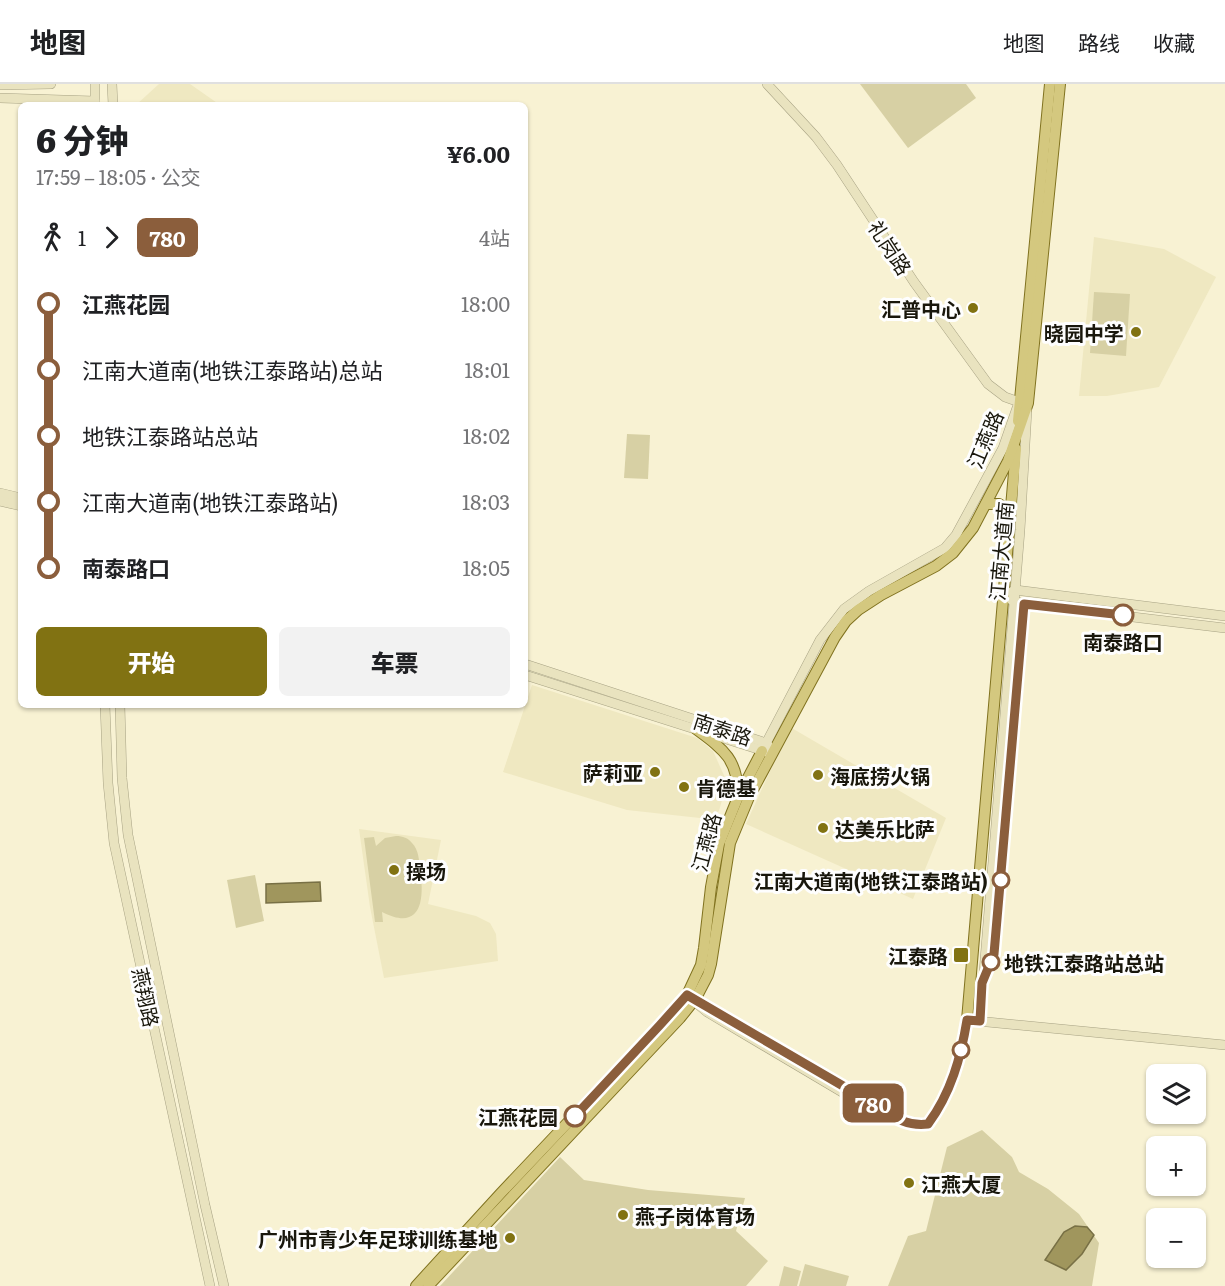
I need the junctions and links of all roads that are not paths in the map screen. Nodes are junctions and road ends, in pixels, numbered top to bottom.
1 (51, 84) edge
2 (95, 84) edge
3 (112, 84) edge
4 (767, 84) edge
5 (1050, 84) edge
6 (1060, 84) edge
7 (0, 85) edge
8 (0, 98) edge
9 (76, 102) edge
10 (95, 102) edge
11 (113, 102) edge
12 (1023, 403) junction
13 (1039, 405) dead end
14 (1017, 438) junction
15 (0, 493) edge
16 (18, 497) edge
17 (0, 501) edge
18 (986, 504) junction
19 (18, 505) edge
20 (1011, 512) junction
21 (1015, 590) junction
22 (1004, 596) junction
23 (1014, 602) junction
24 (1225, 616) edge
25 (1225, 628) edge
26 (528, 665) edge
27 (528, 676) edge
28 (105, 708) edge
29 (120, 708) edge
30 (696, 729) junction
31 (767, 749) junction
32 (738, 797) junction
33 (692, 998) junction
34 (967, 1020) joint
35 (980, 1021) junction
36 (1225, 1045) edge
37 (210, 1286) edge
38 (224, 1286) edge
39 (416, 1286) edge
40 (428, 1286) edge

1 - 7 main road
2 - 10 main road
3 - 11 main road
4 - 12 main road, 礼岗路
5 - 12 main road, 江南大道南
6 - 12 main road, 江南大道南
8 - 9 main road
12 - 13 main road
12 - 14 main road, 江燕路
12 - 21 main road, 江南大道南
12 - 31 main road, 江燕路
14 - 18 main road, 江燕路
14 - 20 main road, 江南大道南
15 - 16 main road
17 - 19 main road
18 - 20 main road
18 - 31 main road, 江燕路
20 - 22 main road, 江南大道南
21 - 22 main road
21 - 23 main road, 江南大道南
21 - 24 main road
22 - 23 main road
22 - 34 main road, 江南大道南
23 - 25 main road
23 - 35 main road, 江南大道南
26 - 31 main road, 南泰路
27 - 30 main road, 南泰路
28 - 37 main road, 燕翔路
29 - 38 main road, 燕翔路
30 - 31 main road, 南泰路
30 - 32 main road
31 - 32 main road, 江燕路
31 - 33 main road, 江燕路
32 - 33 main road, 江燕路
33 - 33 main road
33 - 39 main road, 江燕路
33 - 40 main road, 江燕路
34 - 35 main road
35 - 36 main road

